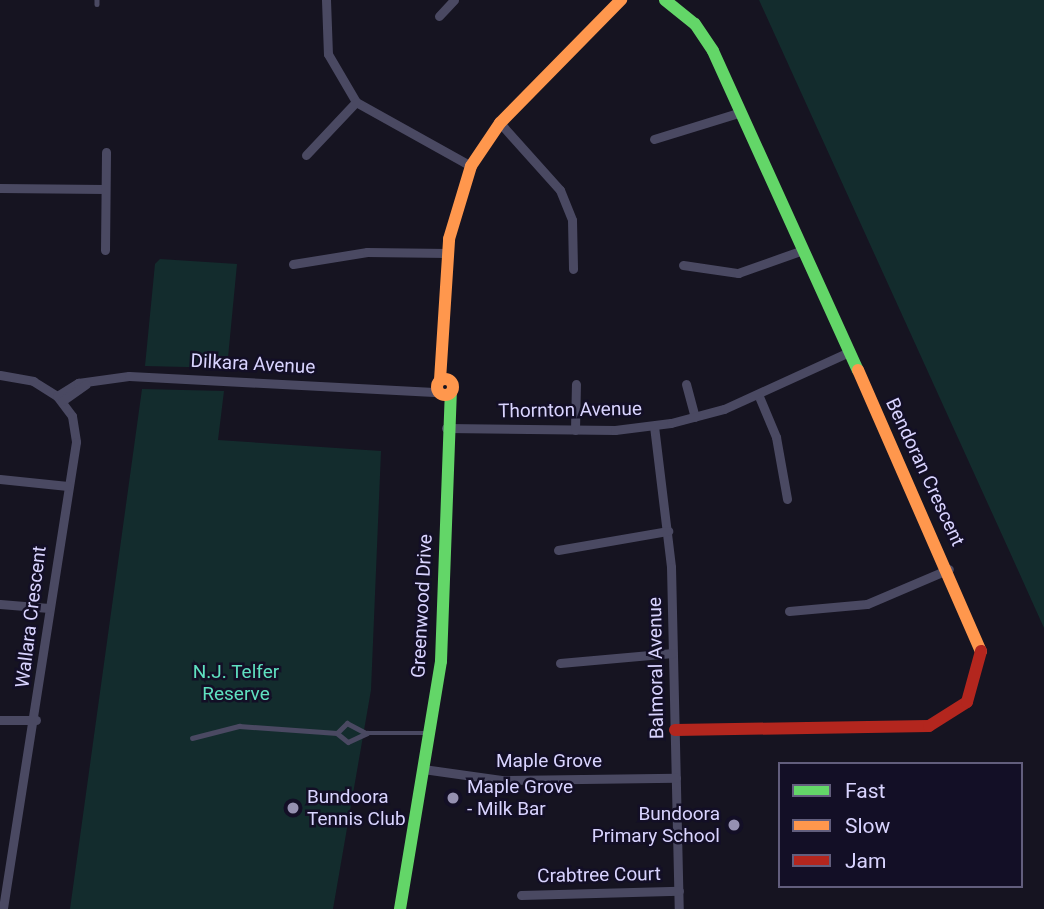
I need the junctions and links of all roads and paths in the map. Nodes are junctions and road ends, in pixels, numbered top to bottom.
1 (326, 0) edge
2 (454, 0) edge
3 (621, 0) edge
4 (665, 0) edge
5 (439, 16) dead end
6 (356, 102) junction
7 (741, 112) junction
8 (500, 123) junction
9 (654, 139) dead end
10 (106, 152) dead end
11 (306, 155) dead end
12 (471, 166) junction
13 (0, 188) edge
14 (105, 189) junction
15 (105, 250) dead end
16 (803, 250) junction
17 (448, 253) junction
18 (293, 264) dead end
19 (683, 265) dead end
20 (573, 269) dead end
21 (849, 352) junction
22 (0, 375) edge
23 (576, 384) dead end
24 (686, 384) dead end
25 (444, 387) junction
26 (758, 394) junction
27 (60, 398) junction
28 (695, 417) junction
29 (654, 426) junction
30 (445, 428) junction
31 (575, 430) junction
32 (0, 479) edge
33 (68, 486) junction
34 (787, 499) dead end
35 (668, 531) junction
36 (558, 550) dead end
37 (949, 569) junction
38 (0, 604) edge
39 (50, 608) junction
40 (789, 611) dead end
41 (673, 653) junction
42 (559, 663) dead end
43 (0, 720) edge
44 (36, 720) junction
45 (675, 730) junction
46 (337, 733) junction
47 (367, 733) junction
48 (430, 733) junction
49 (192, 738) dead end
50 (423, 769) junction
51 (676, 778) junction
52 (678, 891) junction
53 (521, 895) dead end
54 (3, 909) edge
55 (400, 909) edge
56 (679, 909) edge

1 - 6 street
2 - 5 street
3 - 8 street, Greenwood Drive
4 - 7 street, Bendoran Crescent
6 - 11 street
6 - 12 street
7 - 9 street
7 - 16 street, Bendoran Crescent
8 - 12 street, Greenwood Drive
8 - 20 street
10 - 14 street
12 - 17 street, Greenwood Drive
13 - 14 street
14 - 15 street
16 - 19 street
16 - 21 street, Bendoran Crescent
17 - 18 street
17 - 25 street, Greenwood Drive
21 - 26 street, Thornton Avenue
21 - 37 street, Bendoran Crescent
22 - 27 street
23 - 31 street
24 - 28 street
25 - 27 street, Dilkara Avenue
25 - 30 street, Greenwood Drive
26 - 28 street, Thornton Avenue
26 - 34 street
27 - 33 street, Wallara Crescent
28 - 29 street, Thornton Avenue
29 - 31 street, Thornton Avenue
29 - 35 street, Balmoral Avenue
30 - 31 street, Thornton Avenue
30 - 48 street, Greenwood Drive
32 - 33 street
33 - 39 street, Wallara Crescent
35 - 36 street
35 - 41 street, Balmoral Avenue
37 - 40 street
37 - 45 street, Bendoran Crescent
38 - 39 street
39 - 44 street, Wallara Crescent
41 - 42 street
41 - 45 street, Balmoral Avenue
43 - 44 street
44 - 54 street, Wallara Crescent
45 - 51 street, Balmoral Avenue
46 - 47 lane
46 - 47 lane
46 - 49 lane
47 - 48 lane
48 - 50 street, Greenwood Drive
50 - 51 street, Maple Grove
50 - 55 street, Greenwood Drive
51 - 52 street, Balmoral Avenue
52 - 53 street, Crabtree Court
52 - 56 street, Balmoral Avenue

